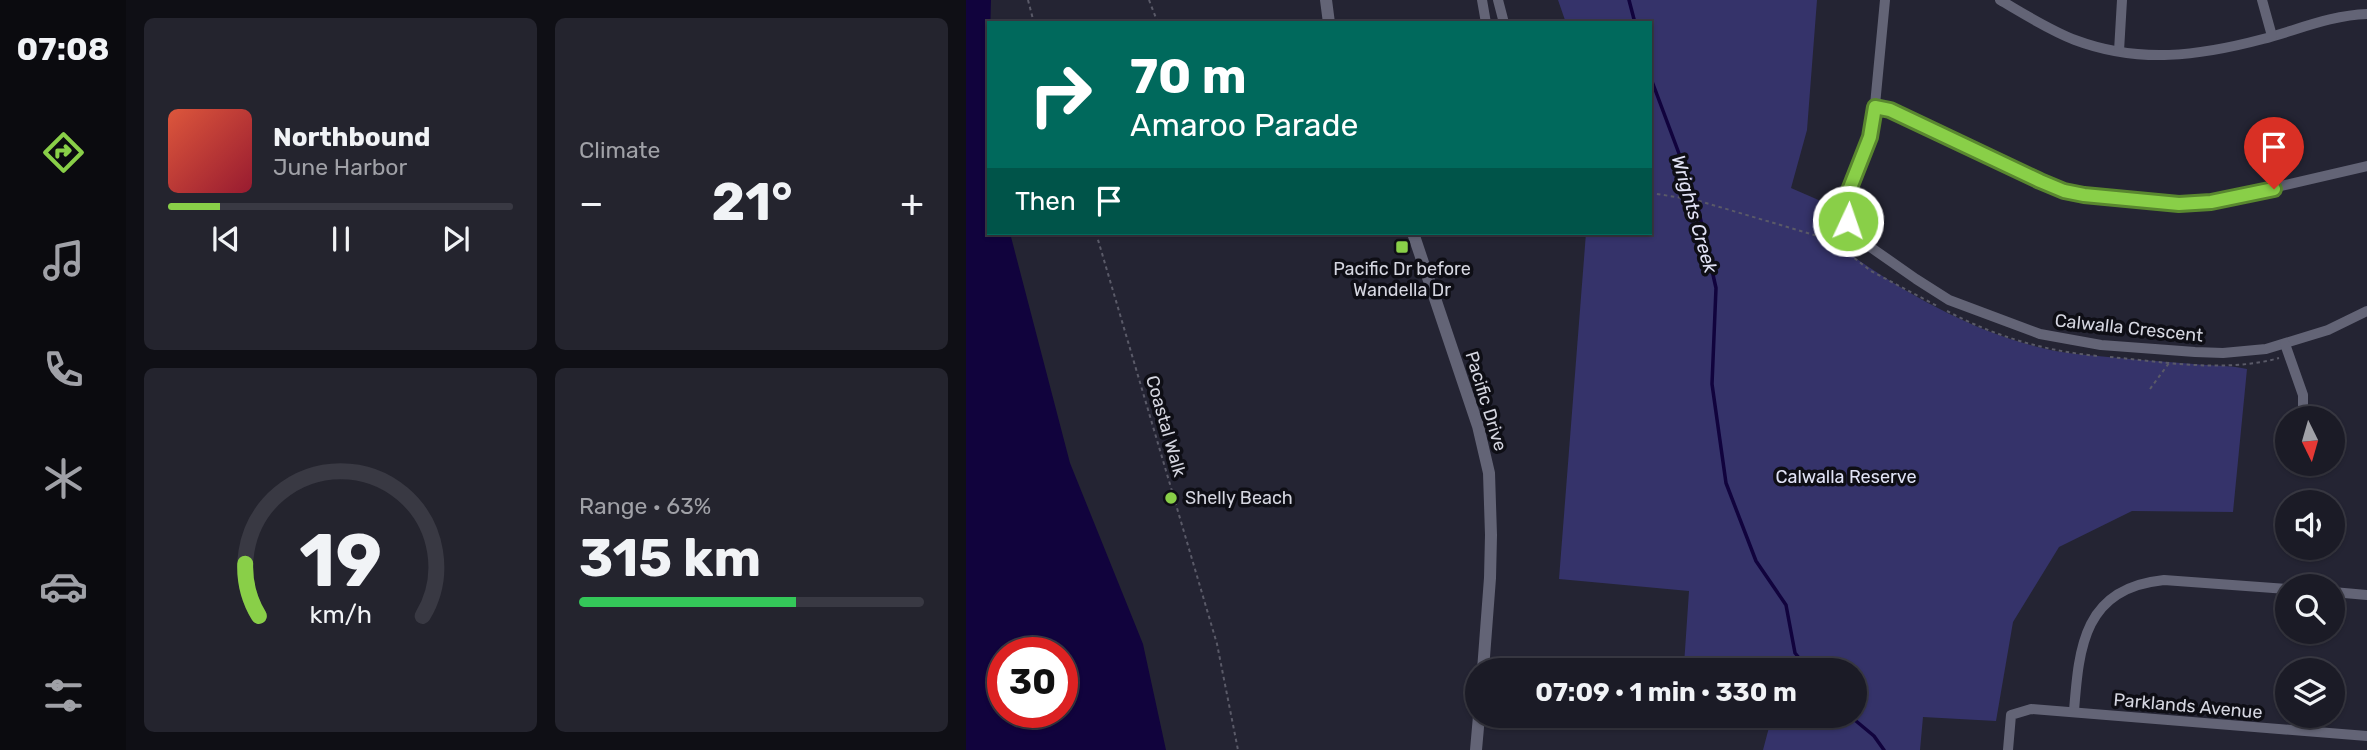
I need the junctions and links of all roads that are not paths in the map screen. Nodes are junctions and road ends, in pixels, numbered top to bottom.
1 (1326, 0) edge
2 (1482, 0) edge
3 (1498, 0) edge
4 (1885, 0) edge
5 (2000, 0) edge
6 (2122, 0) edge
7 (2262, 0) edge
8 (2367, 14) edge
9 (1329, 21) edge
10 (1486, 21) edge
11 (1503, 21) edge
12 (2272, 36) junction
13 (2119, 51) junction
14 (1875, 107) junction
15 (2367, 166) edge
16 (1413, 235) edge
17 (2367, 311) edge
18 (2286, 344) junction
19 (2303, 406) edge
20 (2275, 588) edge
21 (2345, 593) edge
22 (2367, 595) edge
23 (1484, 658) edge
24 (2074, 711) junction
25 (1478, 728) edge
26 (2367, 736) edge
27 (1476, 750) edge
28 (2007, 750) edge

1 - 9 street
2 - 10 street
3 - 11 street
4 - 14 street, Calwalla Crescent
5 - 13 street
6 - 13 street
7 - 12 street
8 - 12 street
12 - 13 street
14 - 15 street
14 - 18 street, Calwalla Crescent
16 - 23 street, Pacific Drive
17 - 18 street, Calwalla Crescent
18 - 19 street
20 - 24 street
21 - 22 street
24 - 26 street, Parklands Avenue
24 - 28 street, Parklands Avenue
25 - 27 street

